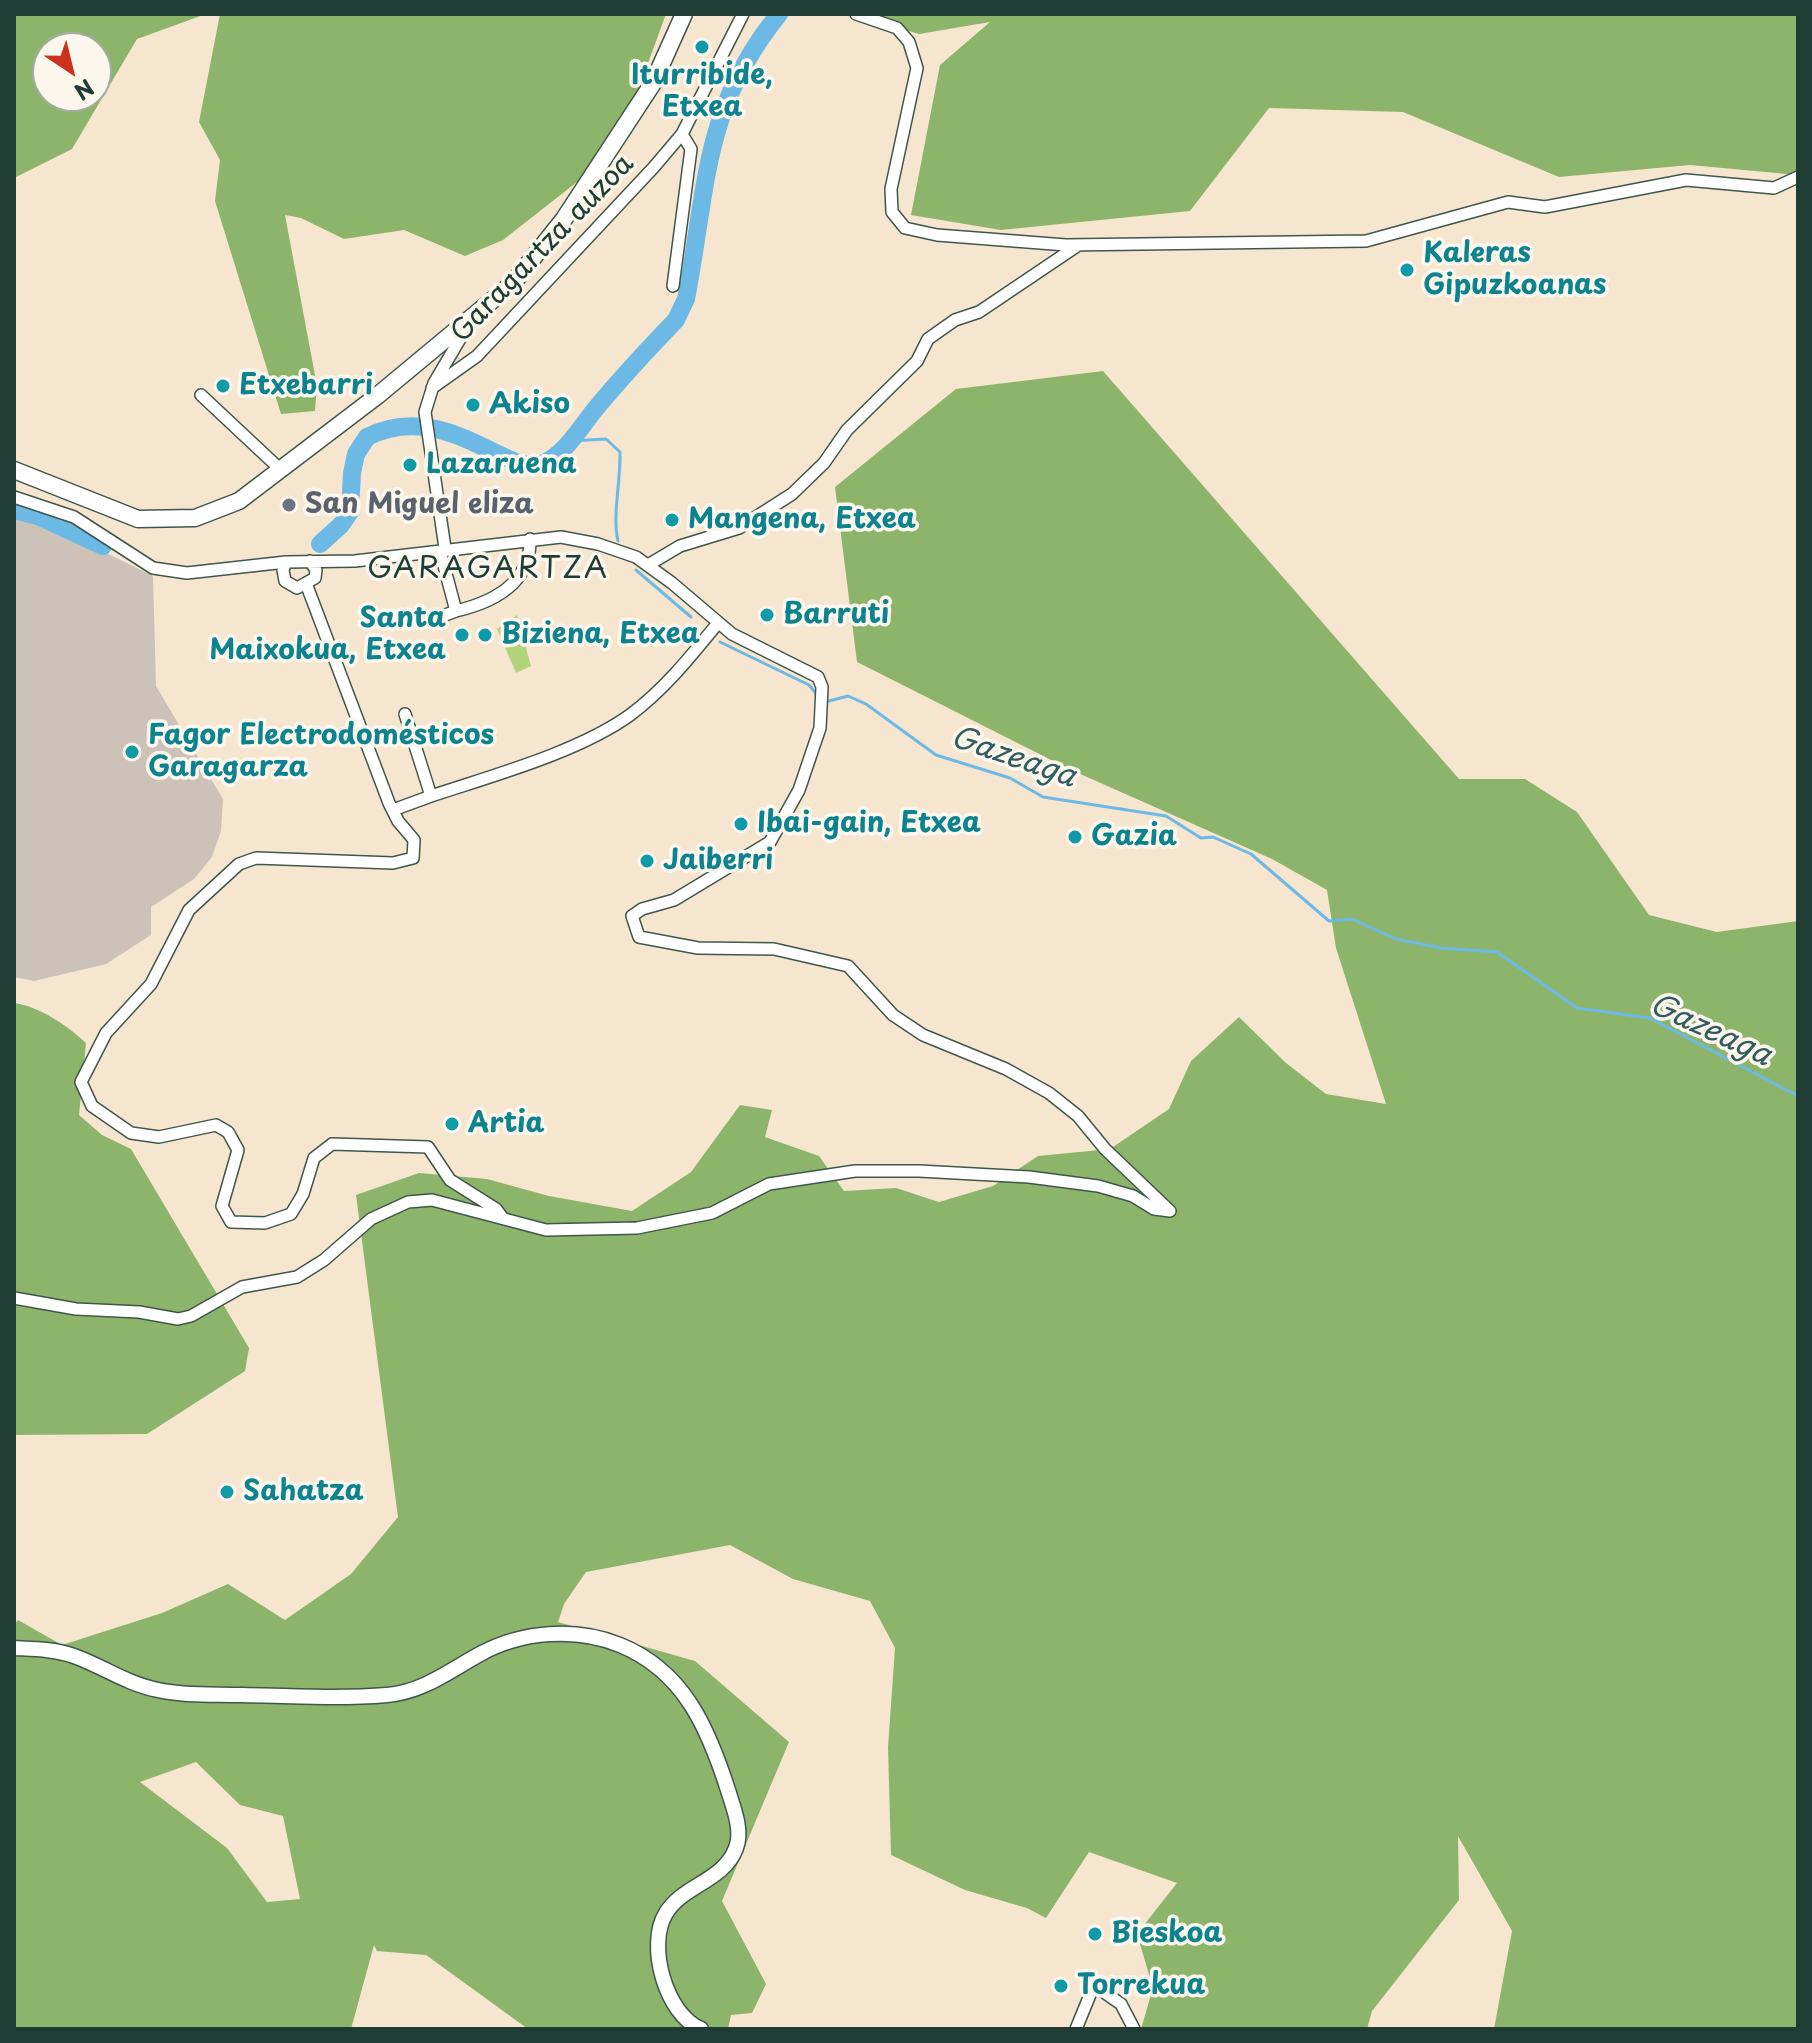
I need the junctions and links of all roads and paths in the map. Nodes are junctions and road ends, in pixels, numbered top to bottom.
1 (684, 14) edge
2 (743, 14) edge
3 (856, 14) edge
4 (682, 134) junction
5 (1798, 177) edge
6 (1081, 244) junction
7 (673, 286) dead end
8 (472, 319) junction
9 (432, 388) junction
10 (201, 395) dead end
11 (14, 470) edge
12 (281, 470) junction
13 (14, 497) edge
14 (530, 539) junction
15 (443, 549) junction
16 (310, 561) junction
17 (286, 562) junction
18 (648, 565) junction
19 (307, 586) junction
20 (456, 611) junction
21 (429, 621) dead end
22 (718, 623) junction
23 (405, 714) dead end
24 (431, 796) junction
25 (393, 810) junction
26 (502, 1217) junction
27 (14, 1298) edge
28 (14, 1648) edge
29 (701, 2029) edge
30 (1076, 2029) edge
31 (1134, 2029) edge

1 - 8 main road
2 - 4 street, Garagartza auzoa
3 - 6 street
4 - 7 street
4 - 9 street, Garagartza auzoa
5 - 6 street
6 - 18 street
8 - 9 street
8 - 12 main road
9 - 15 street
10 - 12 street
11 - 12 main road
13 - 17 street
14 - 15 street
14 - 18 street
14 - 20 street
15 - 16 street
15 - 20 street
16 - 17 street
16 - 19 street
17 - 19 street
18 - 22 street
19 - 25 street
20 - 21 street
22 - 24 street
22 - 26 street
23 - 24 street
24 - 25 street
25 - 26 street
26 - 27 street
28 - 29 street
30 - 31 street

